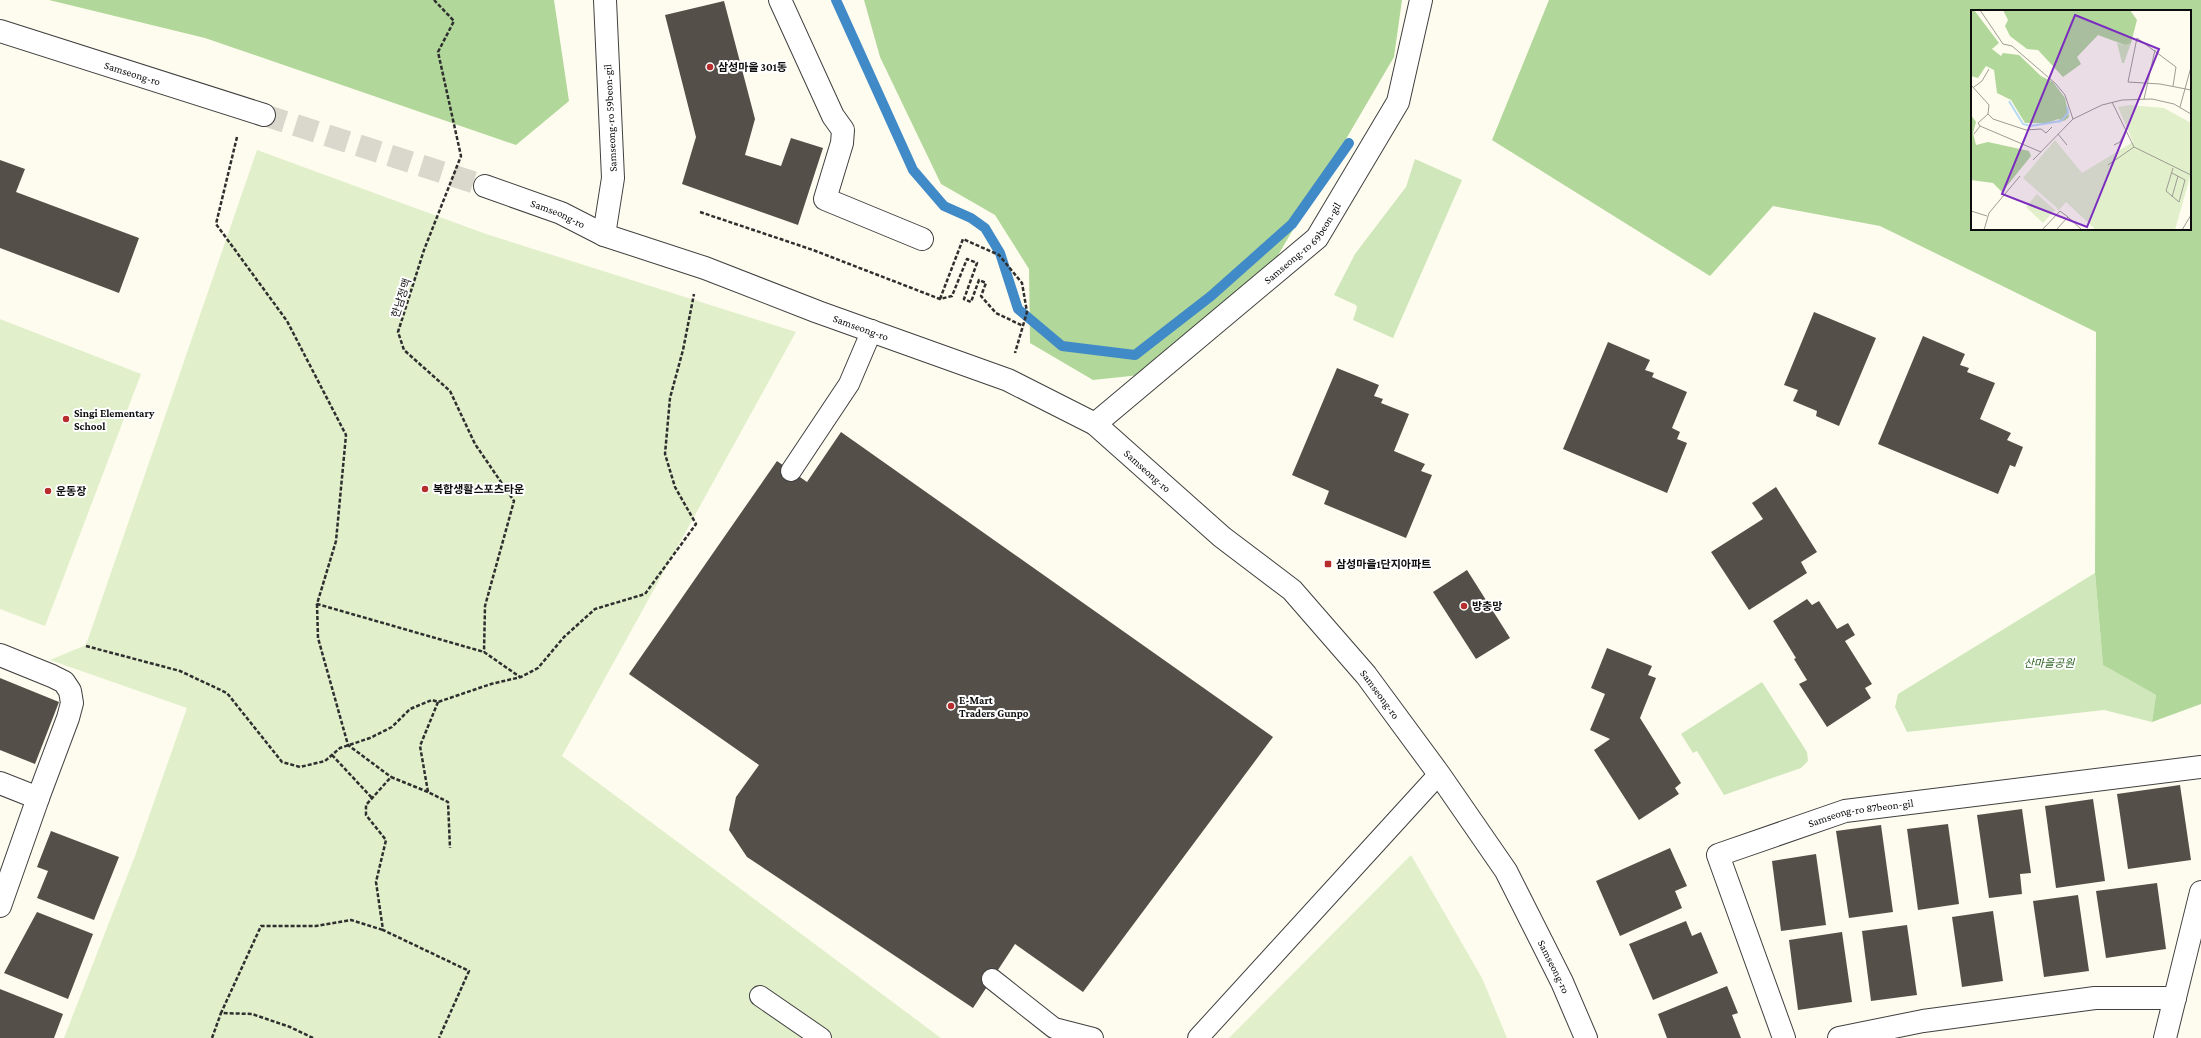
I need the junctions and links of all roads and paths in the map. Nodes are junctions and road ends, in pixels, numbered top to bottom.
1 (434, 0) edge
2 (605, 0) edge
3 (780, 0) edge
4 (1421, 0) edge
5 (0, 31) edge
6 (243, 109) junction
7 (264, 115) tunnel mouth
8 (485, 186) tunnel mouth
9 (700, 212) dead end
10 (604, 235) junction
11 (922, 239) dead end
12 (705, 268) junction
13 (940, 299) junction
14 (872, 330) junction
15 (1095, 424) junction
16 (791, 471) dead end
17 (317, 604) junction
18 (86, 646) dead end
19 (484, 652) junction
20 (0, 655) edge
21 (520, 677) junction
22 (438, 702) junction
23 (348, 745) junction
24 (332, 755) junction
25 (2201, 767) edge
26 (1440, 774) junction
27 (391, 777) junction
28 (0, 783) edge
29 (428, 792) junction
30 (38, 798) junction
31 (372, 798) junction
32 (450, 848) dead end
33 (2201, 892) edge
34 (0, 906) edge
35 (383, 930) junction
36 (992, 978) dead end
37 (760, 996) dead end
38 (2175, 998) junction
39 (221, 1013) junction
40 (212, 1038) edge
41 (313, 1038) edge
42 (439, 1038) edge
43 (821, 1038) edge
44 (1093, 1038) edge
45 (1195, 1038) edge
46 (1586, 1038) edge
47 (1784, 1038) edge
48 (1839, 1038) edge
49 (2165, 1038) edge

1 - 19 path, 한남정맥
2 - 10 street, Samseong-ro 59beon-gil
3 - 11 street
4 - 15 street, Samseong-ro 69beon-gil
5 - 6 street, Samseong-ro
6 - 7 street, Samseong-ro
6 - 17 path
8 - 10 street, Samseong-ro
9 - 13 path
10 - 12 street, Samseong-ro
12 - 14 street, Samseong-ro
12 - 21 path
13 - 13 path
14 - 15 street, Samseong-ro
14 - 16 lane
15 - 26 street, Samseong-ro
17 - 19 path
17 - 23 path
18 - 24 path
19 - 21 path
20 - 30 street
21 - 22 path
22 - 23 path
22 - 29 path
23 - 24 path
23 - 27 path
24 - 31 path
25 - 47 street, Samseong-ro 87beon-gil
26 - 45 lane
26 - 46 street, Samseong-ro
27 - 29 path
27 - 31 path
28 - 30 street
29 - 32 path
30 - 34 street
31 - 35 path
33 - 38 street
35 - 39 path
35 - 42 path
36 - 44 lane
37 - 43 lane
38 - 48 street
38 - 49 street
39 - 40 path
39 - 41 path

